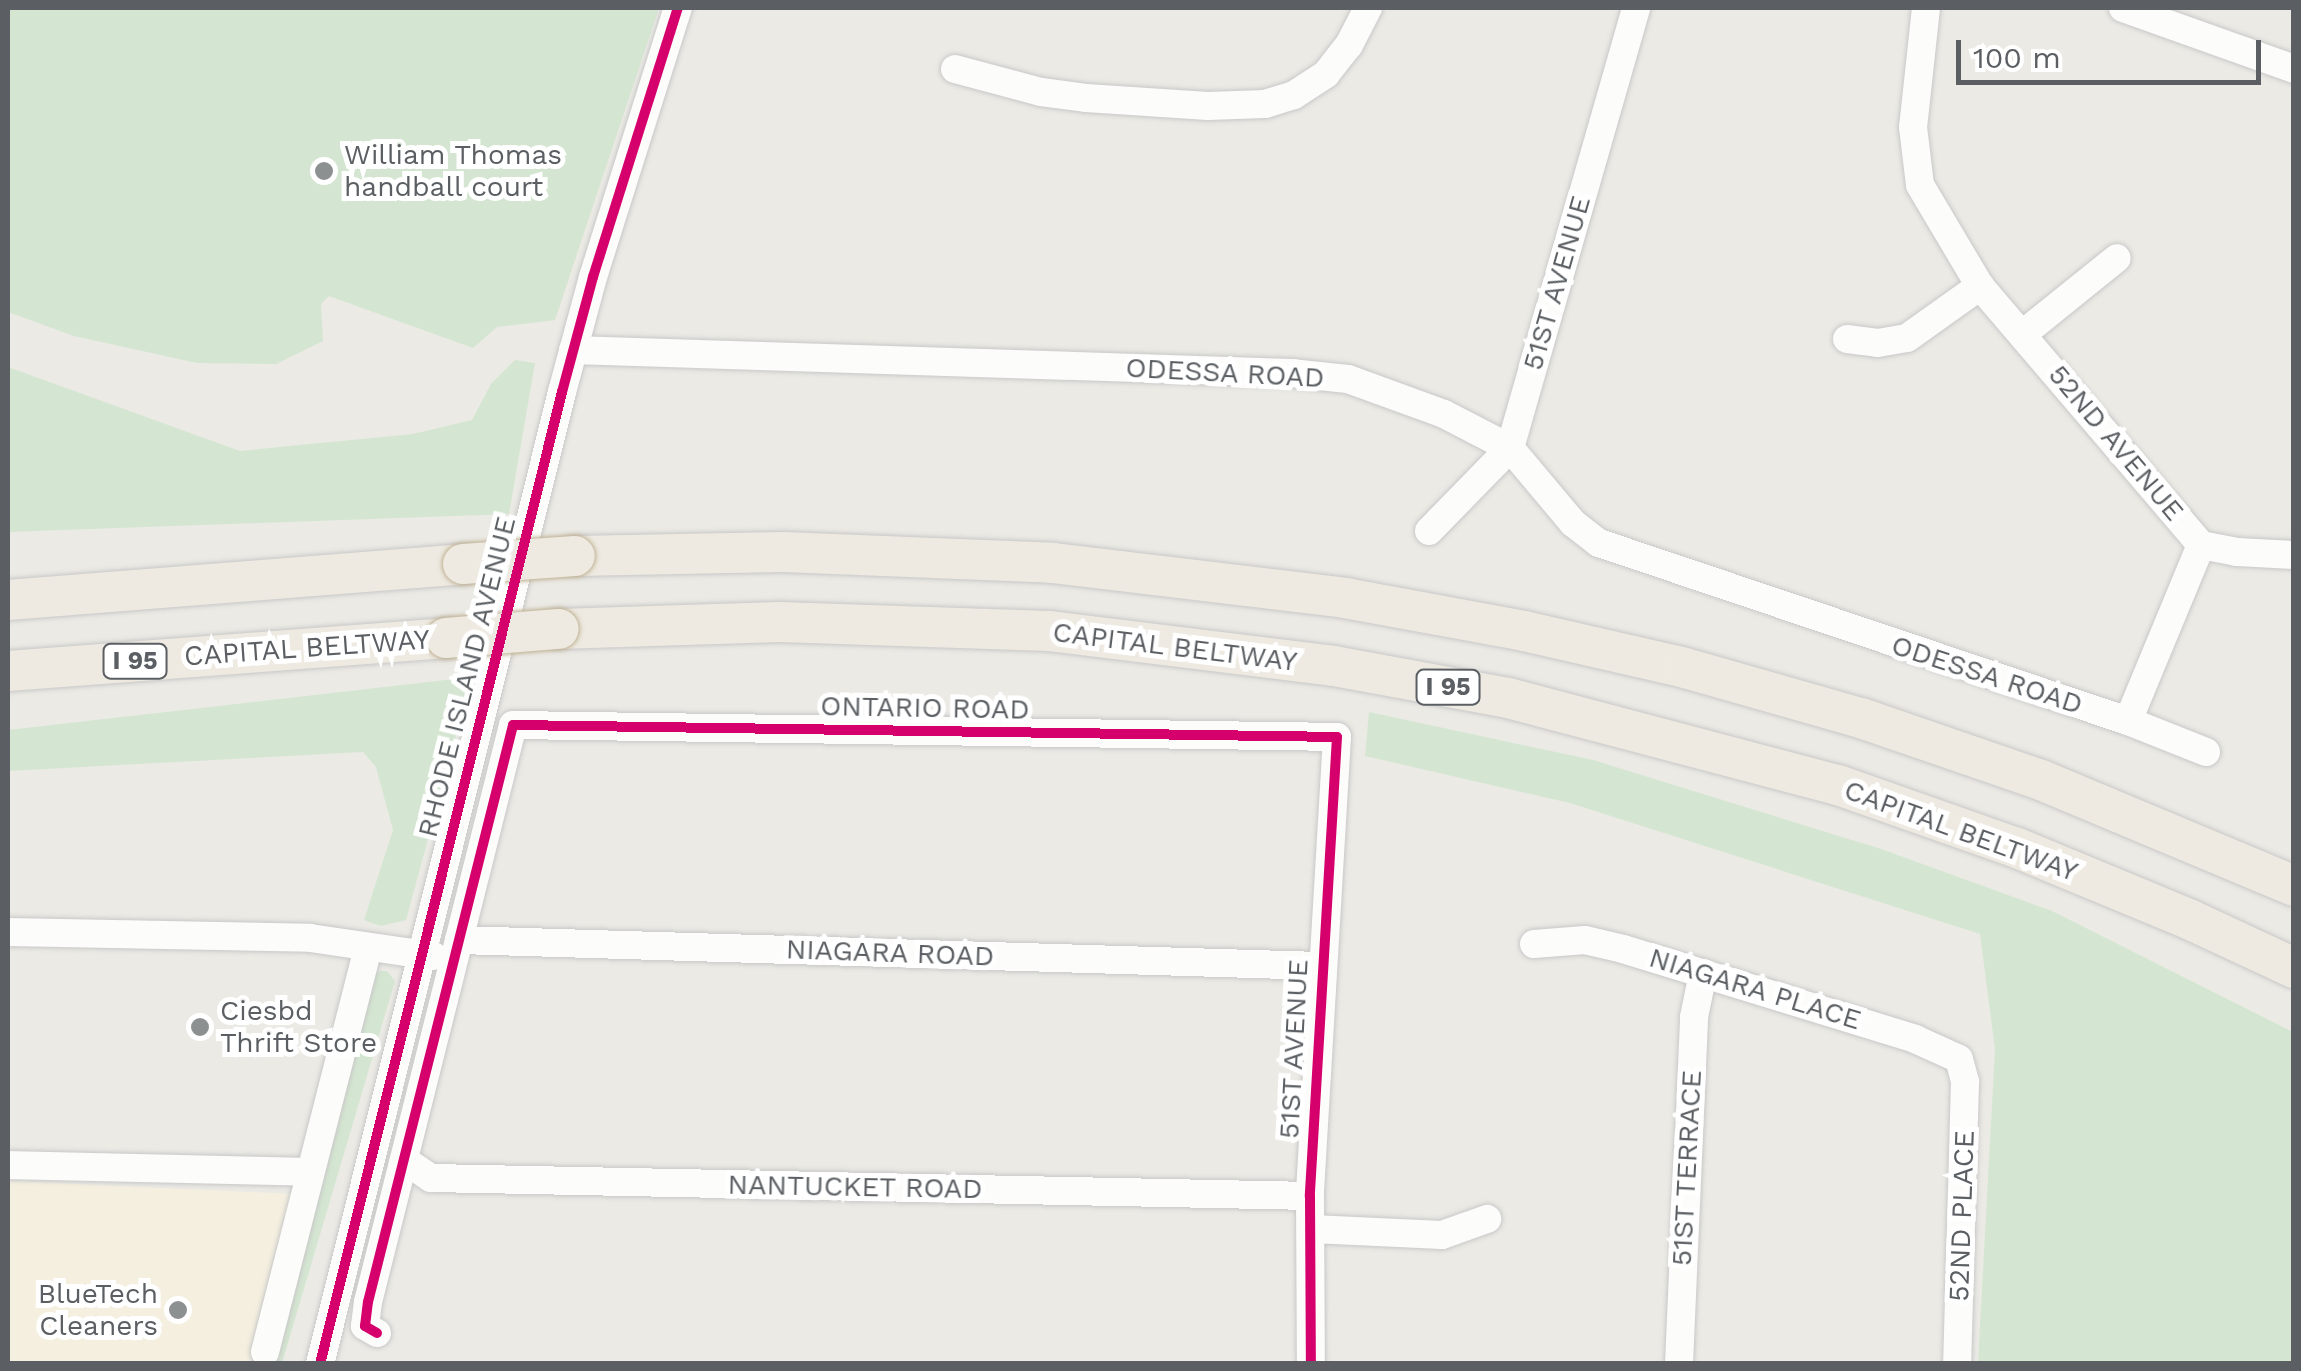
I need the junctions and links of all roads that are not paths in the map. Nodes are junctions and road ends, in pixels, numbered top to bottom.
1 (678, 8) edge
2 (1368, 8) edge
3 (1636, 8) edge
4 (1926, 8) edge
5 (2123, 8) edge
6 (955, 70) dead end
7 (2294, 70) edge
8 (2116, 258) dead end
9 (1980, 286) junction
10 (2024, 333) junction
11 (1847, 340) dead end
12 (573, 350) junction
13 (1510, 448) junction
14 (1429, 530) dead end
15 (2201, 545) junction
16 (2294, 555) edge
17 (8, 579) edge
18 (227, 583) junction
19 (8, 600) edge
20 (263, 651) junction
21 (8, 671) edge
22 (8, 700) edge
23 (2128, 721) junction
24 (513, 725) joint
25 (1337, 737) joint
26 (2206, 752) dead end
27 (2294, 886) edge
28 (8, 932) edge
29 (1534, 944) dead end
30 (368, 949) junction
31 (457, 950) junction
32 (420, 954) junction
33 (1320, 966) junction
34 (2294, 968) edge
35 (1703, 972) junction
36 (1964, 1069) joint
37 (404, 1160) junction
38 (8, 1165) edge
39 (308, 1172) junction
40 (1310, 1196) junction
41 (1487, 1219) dead end
42 (1312, 1229) junction
43 (378, 1334) dead end
44 (265, 1352) dead end
45 (320, 1364) edge
46 (1312, 1364) edge
47 (1679, 1364) edge
48 (1957, 1364) edge

1 - 12 street, RHODE ISLAND AVENUE
2 - 6 street
3 - 13 street, 51ST AVENUE
4 - 9 street, 52ND AVENUE
5 - 7 street
8 - 10 street
9 - 10 street, 52ND AVENUE
9 - 11 street
10 - 15 street, 52ND AVENUE
12 - 13 street, ODESSA ROAD
12 - 32 street, RHODE ISLAND AVENUE
13 - 14 street, 51ST AVENUE
13 - 23 street, ODESSA ROAD
15 - 16 street
15 - 23 street, 52ND AVENUE
17 - 18 highway
18 - 19 highway
18 - 27 highway, bridge
20 - 21 highway, CAPITAL BELTWAY / I 95
20 - 22 highway
20 - 34 highway, CAPITAL BELTWAY / I 95, bridge
23 - 26 street, ODESSA ROAD
24 - 25 street, ONTARIO ROAD
24 - 31 street, RHODE ISLAND AVENUE
25 - 33 street, 51ST AVENUE
28 - 30 street, NIAGARA ROAD
29 - 35 street, NIAGARA PLACE
30 - 32 street, NIAGARA ROAD
30 - 39 street
31 - 32 street, NIAGARA ROAD
31 - 33 street, NIAGARA ROAD
31 - 37 street, RHODE ISLAND AVENUE
32 - 45 street, RHODE ISLAND AVENUE
33 - 40 street, 51ST AVENUE
35 - 36 street, NIAGARA PLACE
35 - 47 street, 51ST TERRACE
36 - 48 street, 52ND PLACE
37 - 40 street, NANTUCKET ROAD
37 - 43 street, RHODE ISLAND AVENUE
38 - 39 street
39 - 44 street
40 - 42 street, 51ST AVENUE
41 - 42 street
42 - 46 street, 51ST AVENUE

